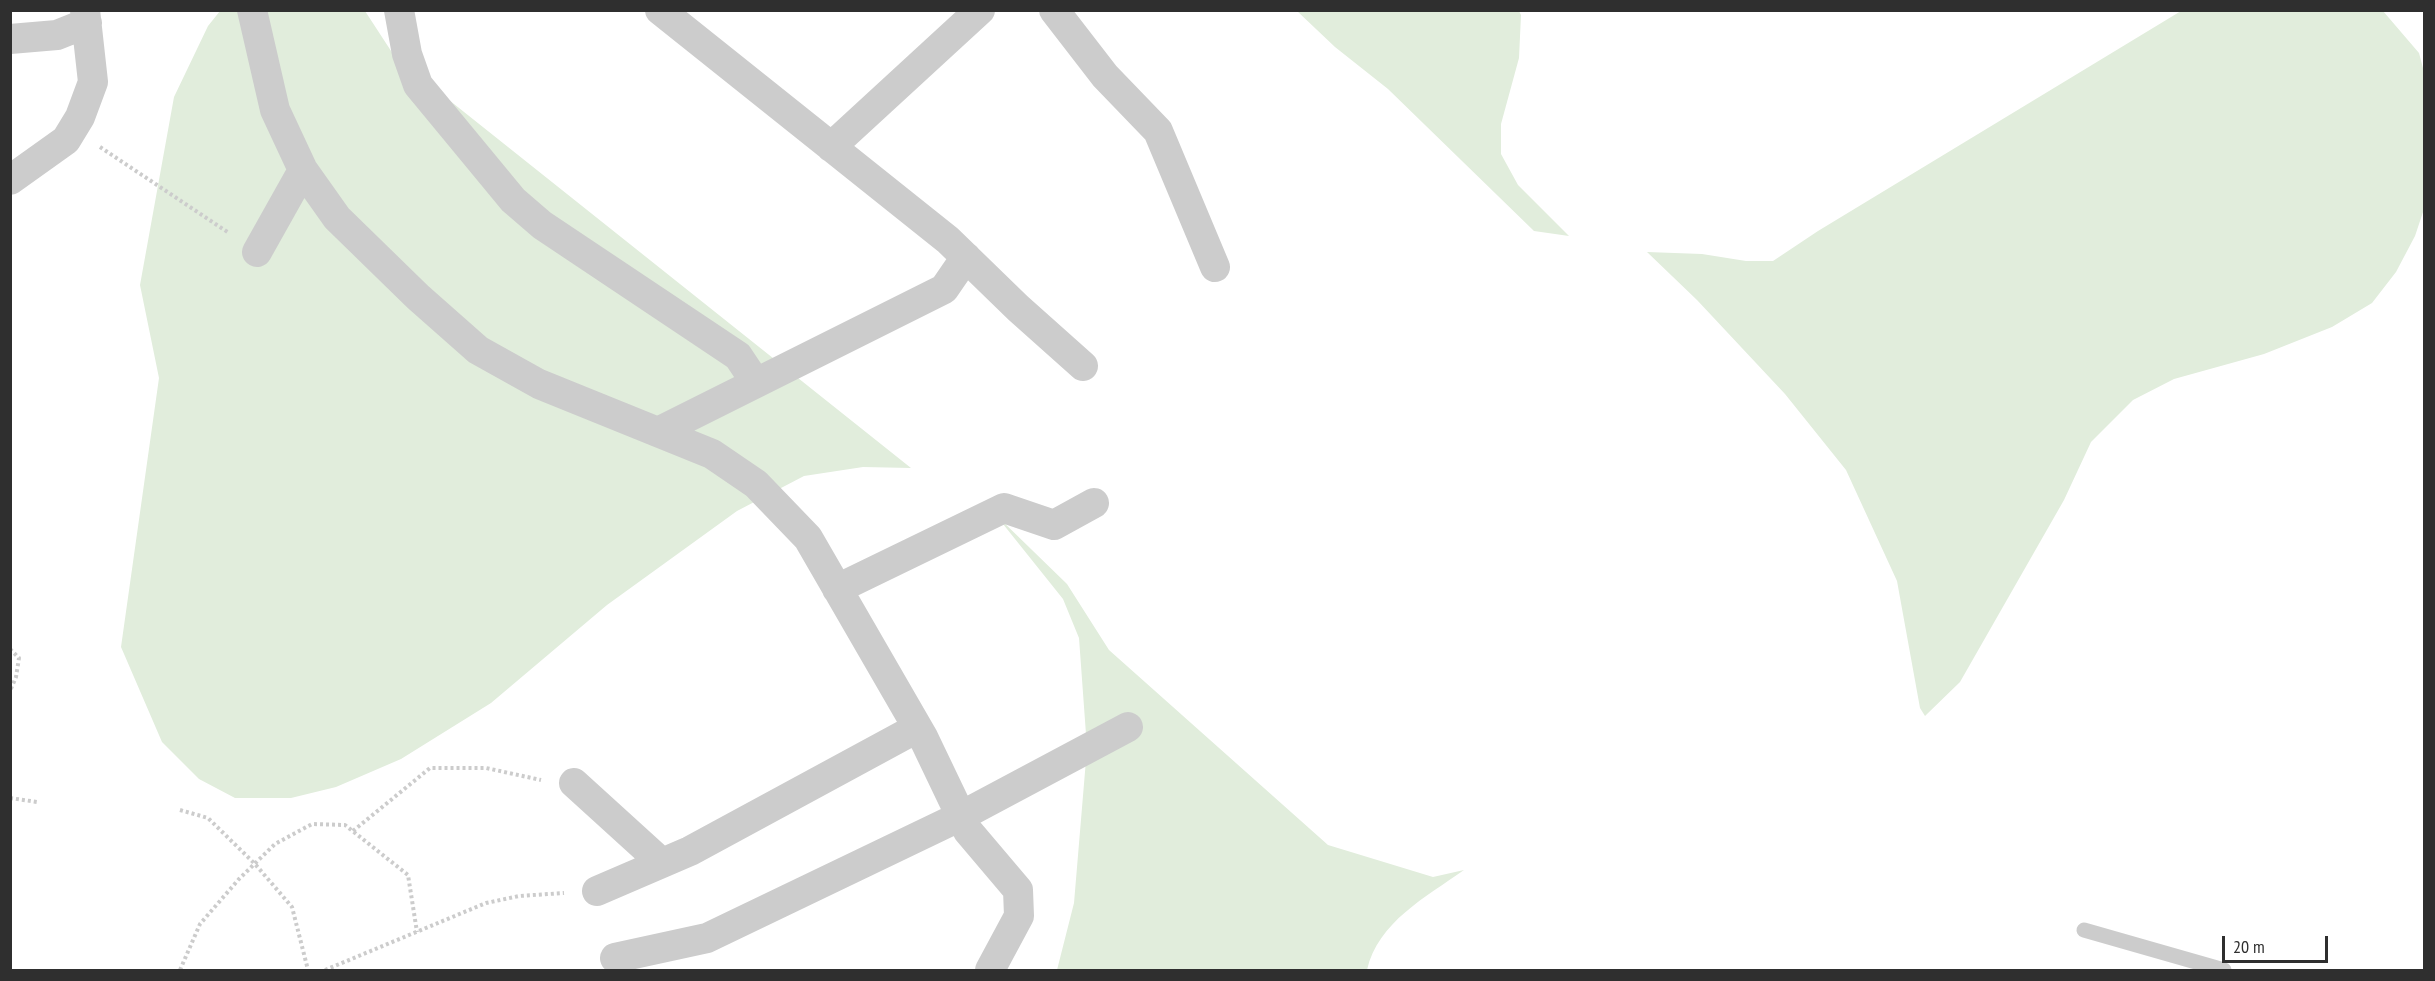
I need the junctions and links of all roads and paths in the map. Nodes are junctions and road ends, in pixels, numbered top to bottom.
1 (252, 10) edge
2 (399, 10) edge
3 (660, 10) edge
4 (980, 10) edge
5 (1054, 10) edge
6 (86, 17) edge
7 (10, 39) edge
8 (74, 127) junction
9 (831, 147) junction
10 (303, 170) junction
11 (10, 180) edge
12 (257, 252) joint
13 (966, 257) junction
14 (1215, 267) dead end
15 (1083, 366) dead end
16 (756, 383) junction
17 (658, 432) junction
18 (1094, 503) dead end
19 (837, 589) junction
20 (10, 649) edge
21 (10, 691) edge
22 (1128, 727) dead end
23 (917, 728) junction
24 (574, 783) joint
25 (10, 798) edge
26 (37, 802) dead end
27 (180, 810) dead end
28 (961, 816) junction
29 (353, 831) junction
30 (662, 863) junction
31 (255, 864) junction
32 (597, 891) joint
33 (2084, 930) dead end
34 (417, 932) junction
35 (615, 958) dead end
36 (180, 970) edge
37 (308, 970) edge
38 (325, 970) edge
39 (990, 970) edge
40 (2224, 970) edge

1 - 10 street
2 - 16 street
3 - 9 street
4 - 9 street
5 - 14 street
6 - 7 street
6 - 8 street
8 - 11 street
8 - 12 path
9 - 13 street
10 - 12 street
10 - 17 street
13 - 15 street
13 - 16 street
16 - 17 street
17 - 19 street
18 - 19 street
19 - 23 street
20 - 21 path
22 - 28 street
23 - 28 street
23 - 30 street
24 - 29 path
24 - 30 street
25 - 26 path
27 - 31 path
28 - 35 street
28 - 39 street
29 - 31 path
29 - 34 path
30 - 32 street
31 - 36 path
31 - 37 path
32 - 34 path
33 - 40 lane
34 - 38 path

